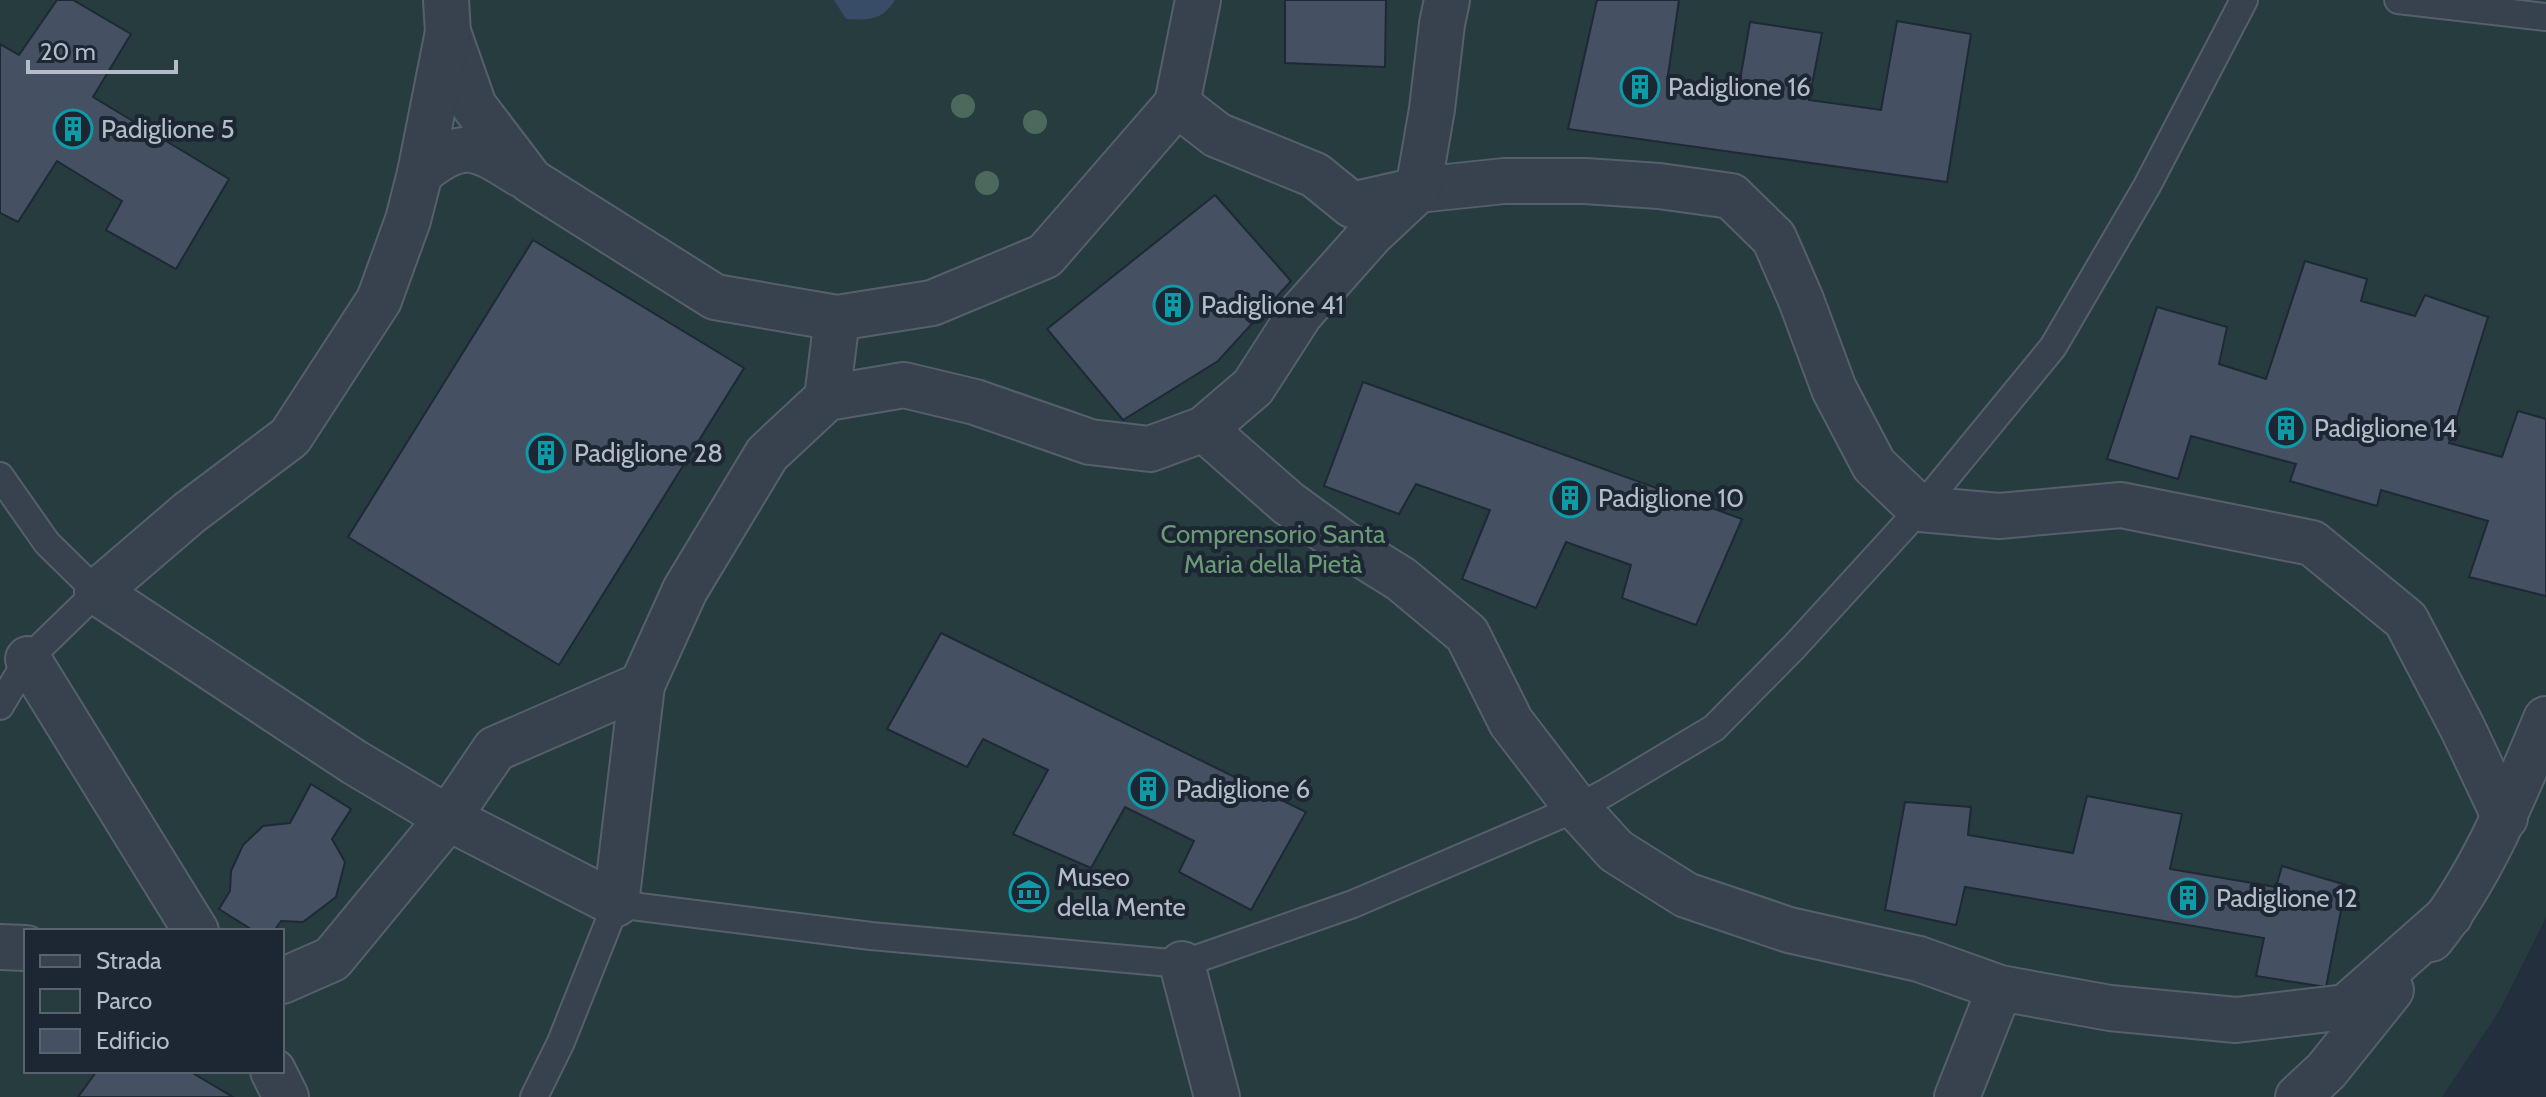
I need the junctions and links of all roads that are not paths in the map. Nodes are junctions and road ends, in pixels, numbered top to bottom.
1 (1198, 0) edge
2 (1447, 0) edge
3 (2244, 0) edge
4 (2398, 0) edge
5 (447, 16) edge
6 (2546, 17) edge
7 (1177, 104) junction
8 (420, 173) junction
9 (531, 181) junction
10 (1418, 190) junction
11 (837, 318) junction
12 (827, 398) junction
13 (1204, 429) junction
14 (0, 476) edge
15 (1920, 509) junction
16 (97, 592) junction
17 (28, 659) junction
18 (642, 685) junction
19 (0, 706) edge
20 (2546, 719) edge
21 (1577, 808) junction
22 (448, 818) junction
23 (2505, 818) junction
24 (616, 904) junction
25 (2450, 915) junction
26 (195, 929) edge
27 (0, 947) edge
28 (24, 948) edge
29 (1182, 964) junction
30 (284, 980) edge
31 (2000, 988) junction
32 (274, 1073) edge
33 (286, 1097) edge
34 (534, 1097) edge
35 (1217, 1097) edge
36 (1957, 1097) edge
37 (2298, 1097) edge

1 - 7 street
2 - 10 street
3 - 15 lane
4 - 6 lane
5 - 8 street
5 - 9 street
7 - 10 street
7 - 11 street
8 - 9 street
8 - 16 street
9 - 11 street
10 - 13 street
10 - 15 street
11 - 12 street
12 - 13 street
12 - 18 street
13 - 21 street
14 - 16 lane
15 - 21 lane
15 - 23 street
16 - 17 lane
16 - 22 street
17 - 19 lane
17 - 26 street
18 - 22 street
18 - 24 street
20 - 23 street
21 - 29 lane
21 - 31 street
22 - 24 street
22 - 30 street
23 - 25 street
24 - 29 lane
24 - 34 lane
25 - 31 street
25 - 37 street
27 - 28 street
29 - 35 street
31 - 36 street
32 - 33 street

